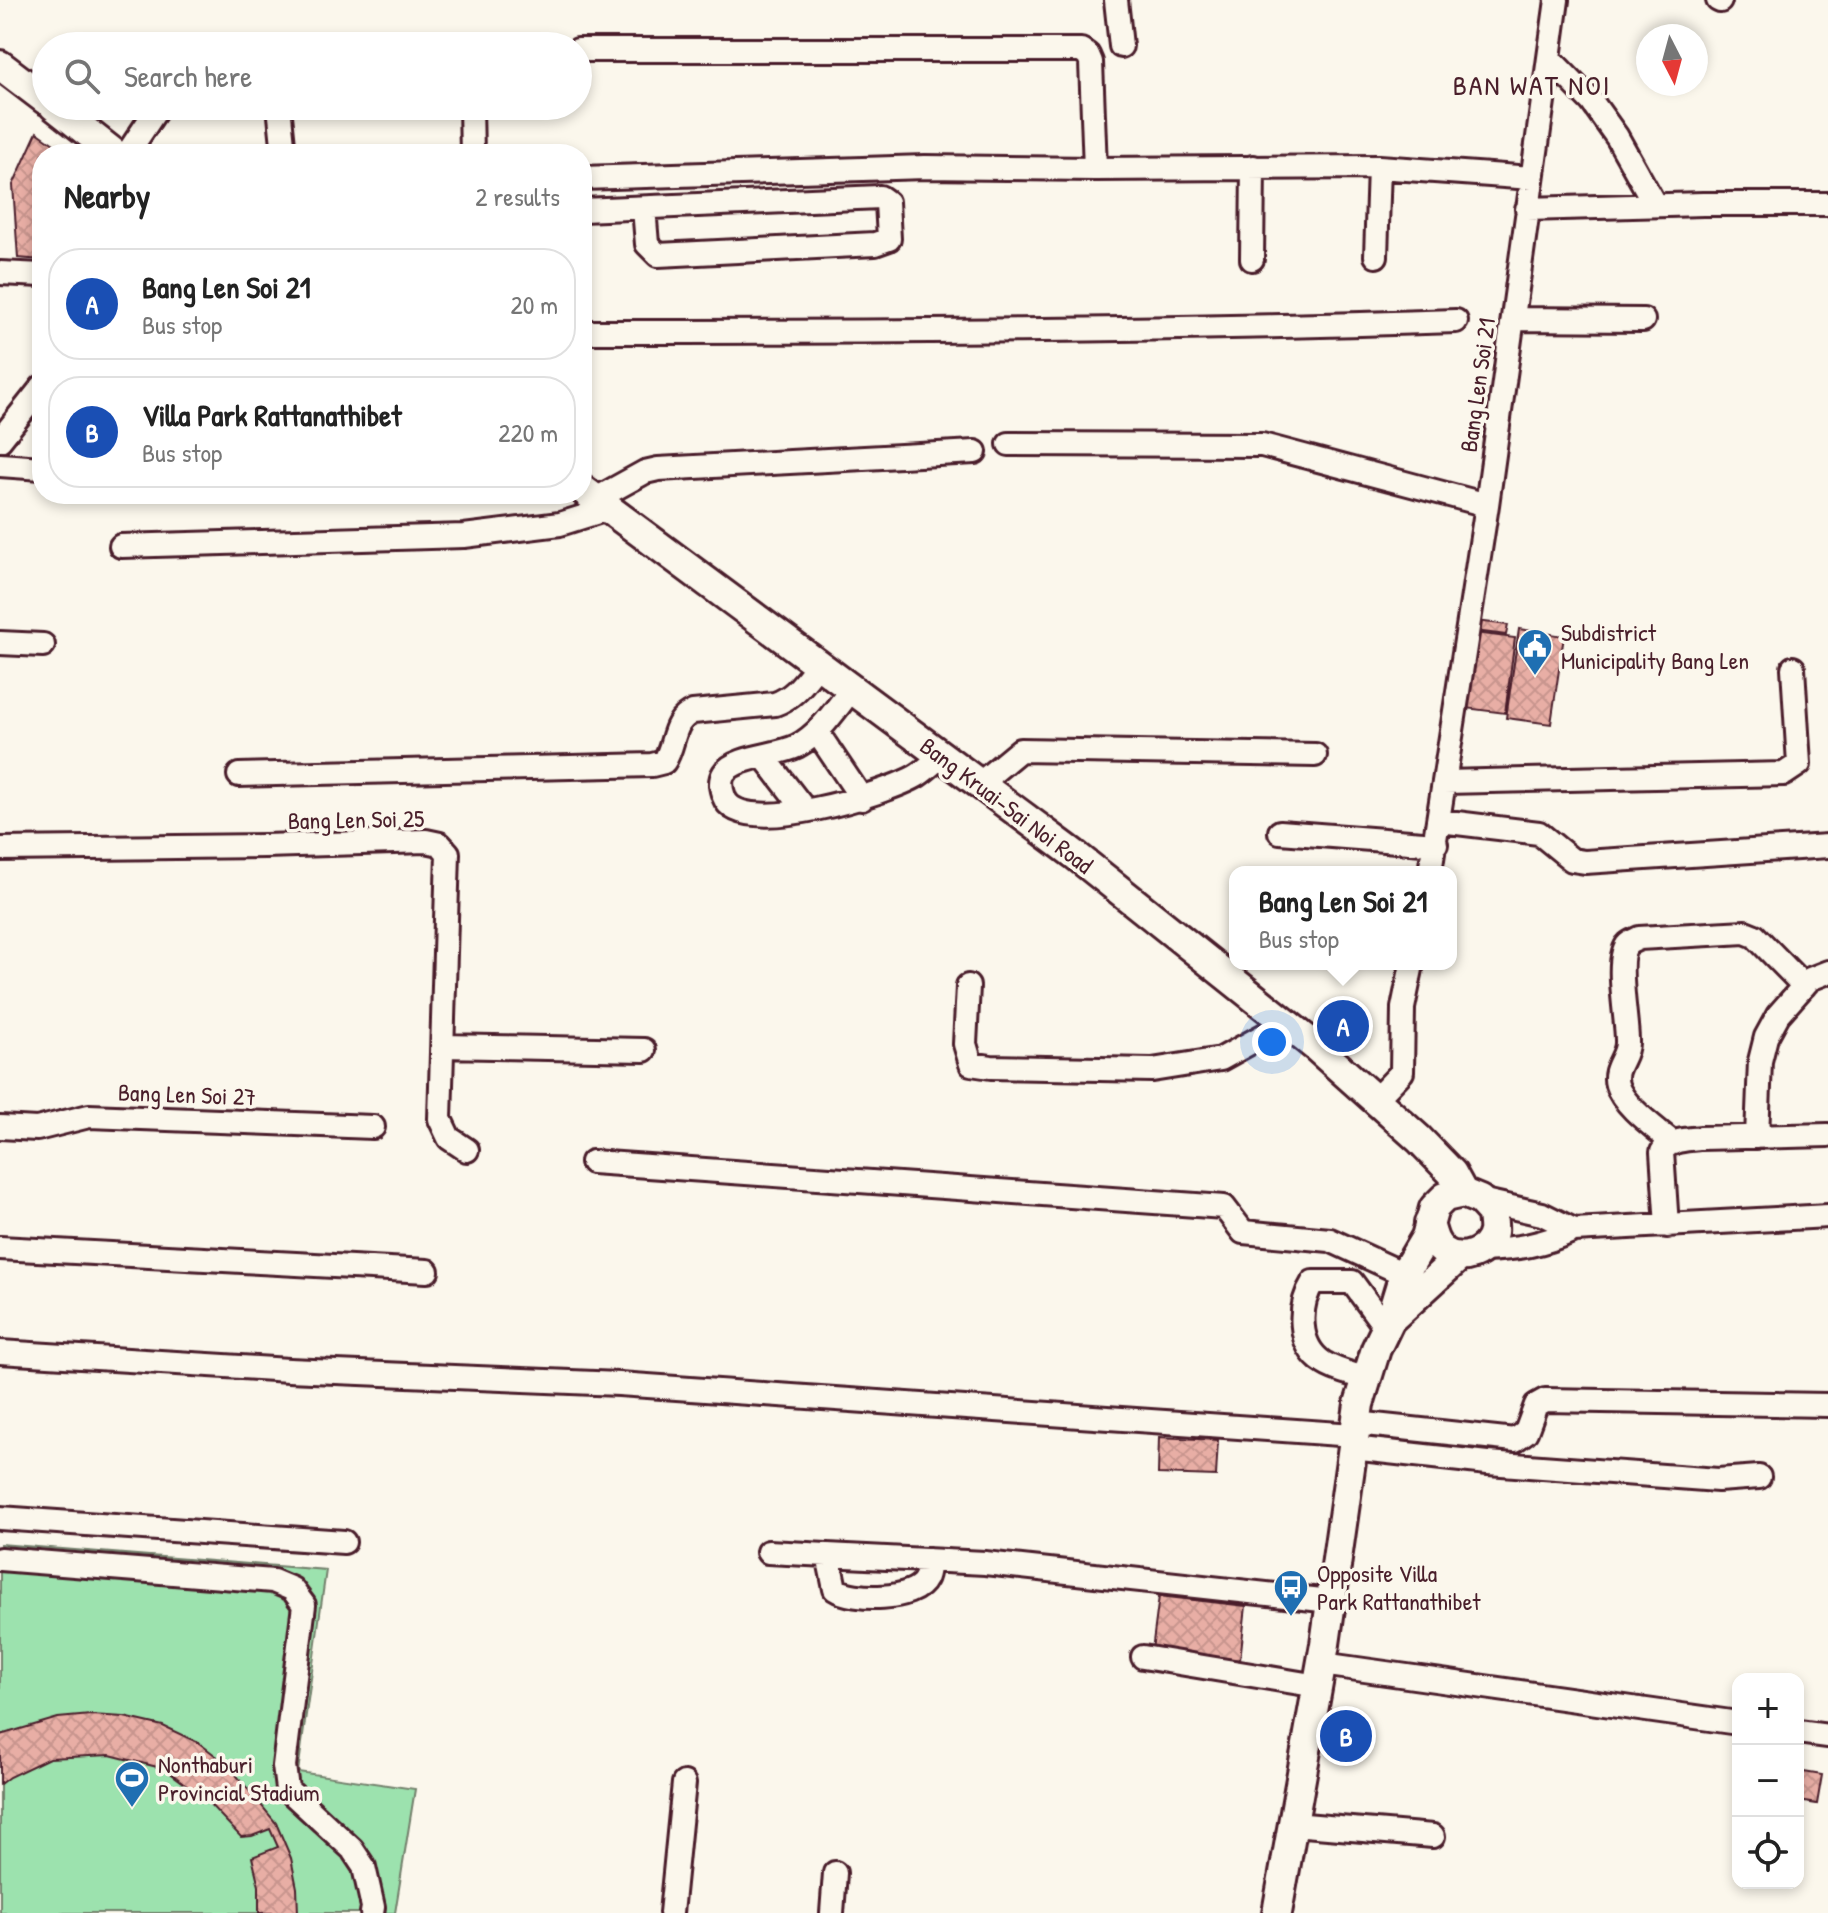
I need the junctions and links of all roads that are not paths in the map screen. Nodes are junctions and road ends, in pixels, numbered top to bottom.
1 (1116, 0) edge
2 (1548, 0) edge
3 (1557, 0) edge
4 (1121, 46) dead end
5 (592, 50) edge
6 (1549, 58) junction
7 (2, 69) edge
8 (32, 90) edge
9 (72, 120) edge
10 (150, 120) edge
11 (280, 120) edge
12 (471, 120) edge
13 (102, 144) edge
14 (134, 144) edge
15 (283, 144) edge
16 (472, 144) edge
17 (1253, 167) junction
18 (1379, 167) junction
19 (1095, 169) junction
20 (592, 178) edge
21 (1532, 178) junction
22 (1828, 204) edge
23 (1655, 205) junction
24 (644, 208) junction
25 (1527, 209) junction
26 (592, 210) edge
27 (1376, 256) dead end
28 (1252, 259) dead end
29 (0, 273) edge
30 (32, 275) edge
31 (1513, 319) junction
32 (1643, 320) dead end
33 (1456, 321) dead end
34 (592, 332) edge
35 (32, 400) edge
36 (0, 440) edge
37 (1009, 444) dead end
38 (975, 452) dead end
39 (0, 465) edge
40 (32, 467) edge
41 (595, 499) edge
42 (588, 504) edge
43 (1487, 505) junction
44 (121, 546) dead end
45 (0, 643) edge
46 (43, 645) dead end
47 (818, 665) junction
48 (1793, 668) dead end
49 (851, 690) junction
50 (817, 732) junction
51 (1315, 755) dead end
52 (941, 756) junction
53 (764, 757) junction
54 (239, 775) dead end
55 (1445, 782) junction
56 (979, 784) junction
57 (862, 799) junction
58 (805, 810) junction
59 (1280, 832) dead end
60 (1438, 833) junction
61 (1828, 846) edge
62 (0, 849) edge
63 (1431, 866) edge
64 (1411, 970) edge
65 (1828, 972) edge
66 (968, 986) dead end
67 (1804, 986) junction
68 (1286, 1023) junction
69 (443, 1046) junction
70 (644, 1050) dead end
71 (1376, 1099) junction
72 (0, 1127) edge
73 (373, 1127) dead end
74 (1828, 1135) edge
75 (1757, 1137) junction
76 (1419, 1139) junction
77 (1673, 1143) junction
78 (467, 1150) dead end
79 (592, 1162) dead end
80 (1472, 1197) junction
81 (1432, 1216) junction
82 (1828, 1216) edge
83 (1667, 1226) junction
84 (1574, 1230) junction
85 (0, 1248) edge
86 (1471, 1253) junction
87 (427, 1271) dead end
88 (1404, 1274) junction
89 (1387, 1323) junction
90 (0, 1352) edge
91 (1367, 1379) junction
92 (1828, 1405) edge
93 (1354, 1435) junction
94 (1759, 1477) dead end
95 (0, 1518) edge
96 (344, 1542) dead end
97 (768, 1552) dead end
98 (828, 1555) junction
99 (0, 1559) edge
100 (929, 1560) junction
101 (1331, 1601) junction
102 (1143, 1657) dead end
103 (1320, 1675) junction
104 (1732, 1722) edge
105 (1804, 1733) edge
106 (1828, 1736) edge
107 (684, 1783) dead end
108 (1293, 1824) junction
109 (1433, 1836) dead end
110 (835, 1873) dead end
111 (372, 1913) edge
112 (671, 1913) edge
113 (832, 1913) edge
114 (1277, 1913) edge

1 - 4 street
2 - 3 street
3 - 6 street, Bang Len Soi 21
5 - 19 street
6 - 21 street, Bang Len Soi 21
6 - 23 street
7 - 8 main road
9 - 13 main road
10 - 14 street
11 - 15 street
12 - 16 street
17 - 18 street
17 - 19 street
17 - 28 street
18 - 21 street
18 - 27 street
19 - 20 street
21 - 25 street, Bang Len Soi 21
22 - 23 street
23 - 25 street
24 - 24 street
24 - 26 street
25 - 31 street, Bang Len Soi 21
29 - 30 street
31 - 32 street
31 - 43 street, Bang Len Soi 21
33 - 34 street
35 - 36 street
37 - 43 street
38 - 41 street
39 - 40 street
41 - 47 main road, Bang Kruai-Sai Noi Road
42 - 44 street
43 - 55 street, Bang Len Soi 21
45 - 46 street
47 - 49 main road, Bang Kruai-Sai Noi Road
47 - 54 street
48 - 55 street
49 - 50 street
49 - 52 main road, Bang Kruai-Sai Noi Road
50 - 53 street
50 - 57 street
51 - 56 street
52 - 56 main road, Bang Kruai-Sai Noi Road
52 - 57 street
53 - 58 street
53 - 58 street
55 - 60 street, Bang Len Soi 21
56 - 68 main road, Bang Kruai-Sai Noi Road
57 - 58 street
59 - 60 street
60 - 61 street
60 - 63 street, Bang Len Soi 21
62 - 69 street, Bang Len Soi 25
64 - 71 street
65 - 67 street
66 - 68 street
67 - 75 street
67 - 77 street
68 - 71 main road, Bang Kruai-Sai Noi Road
69 - 70 street
69 - 78 street, Bang Len Soi 25
71 - 76 main road, Bang Kruai-Sai Noi Road
72 - 73 street, Bang Len Soi 27
74 - 75 street
75 - 77 street
76 - 80 main road, Bang Kruai-Sai Noi Road
76 - 81 main road
77 - 83 street
79 - 88 street
80 - 81 main road
80 - 84 street
80 - 86 main road
81 - 86 main road
81 - 88 main road
82 - 83 street
83 - 84 street
84 - 86 street
85 - 87 street
86 - 89 main road
88 - 89 main road
89 - 91 main road
89 - 91 street
90 - 93 street
91 - 93 main road
92 - 93 street
93 - 94 street
93 - 101 main road
95 - 96 street
97 - 98 street
98 - 100 street
98 - 100 street
99 - 111 street
100 - 101 street
101 - 103 main road
102 - 103 street
103 - 104 street
103 - 108 main road
105 - 106 street
107 - 112 street
108 - 109 street
108 - 114 main road
110 - 113 street

